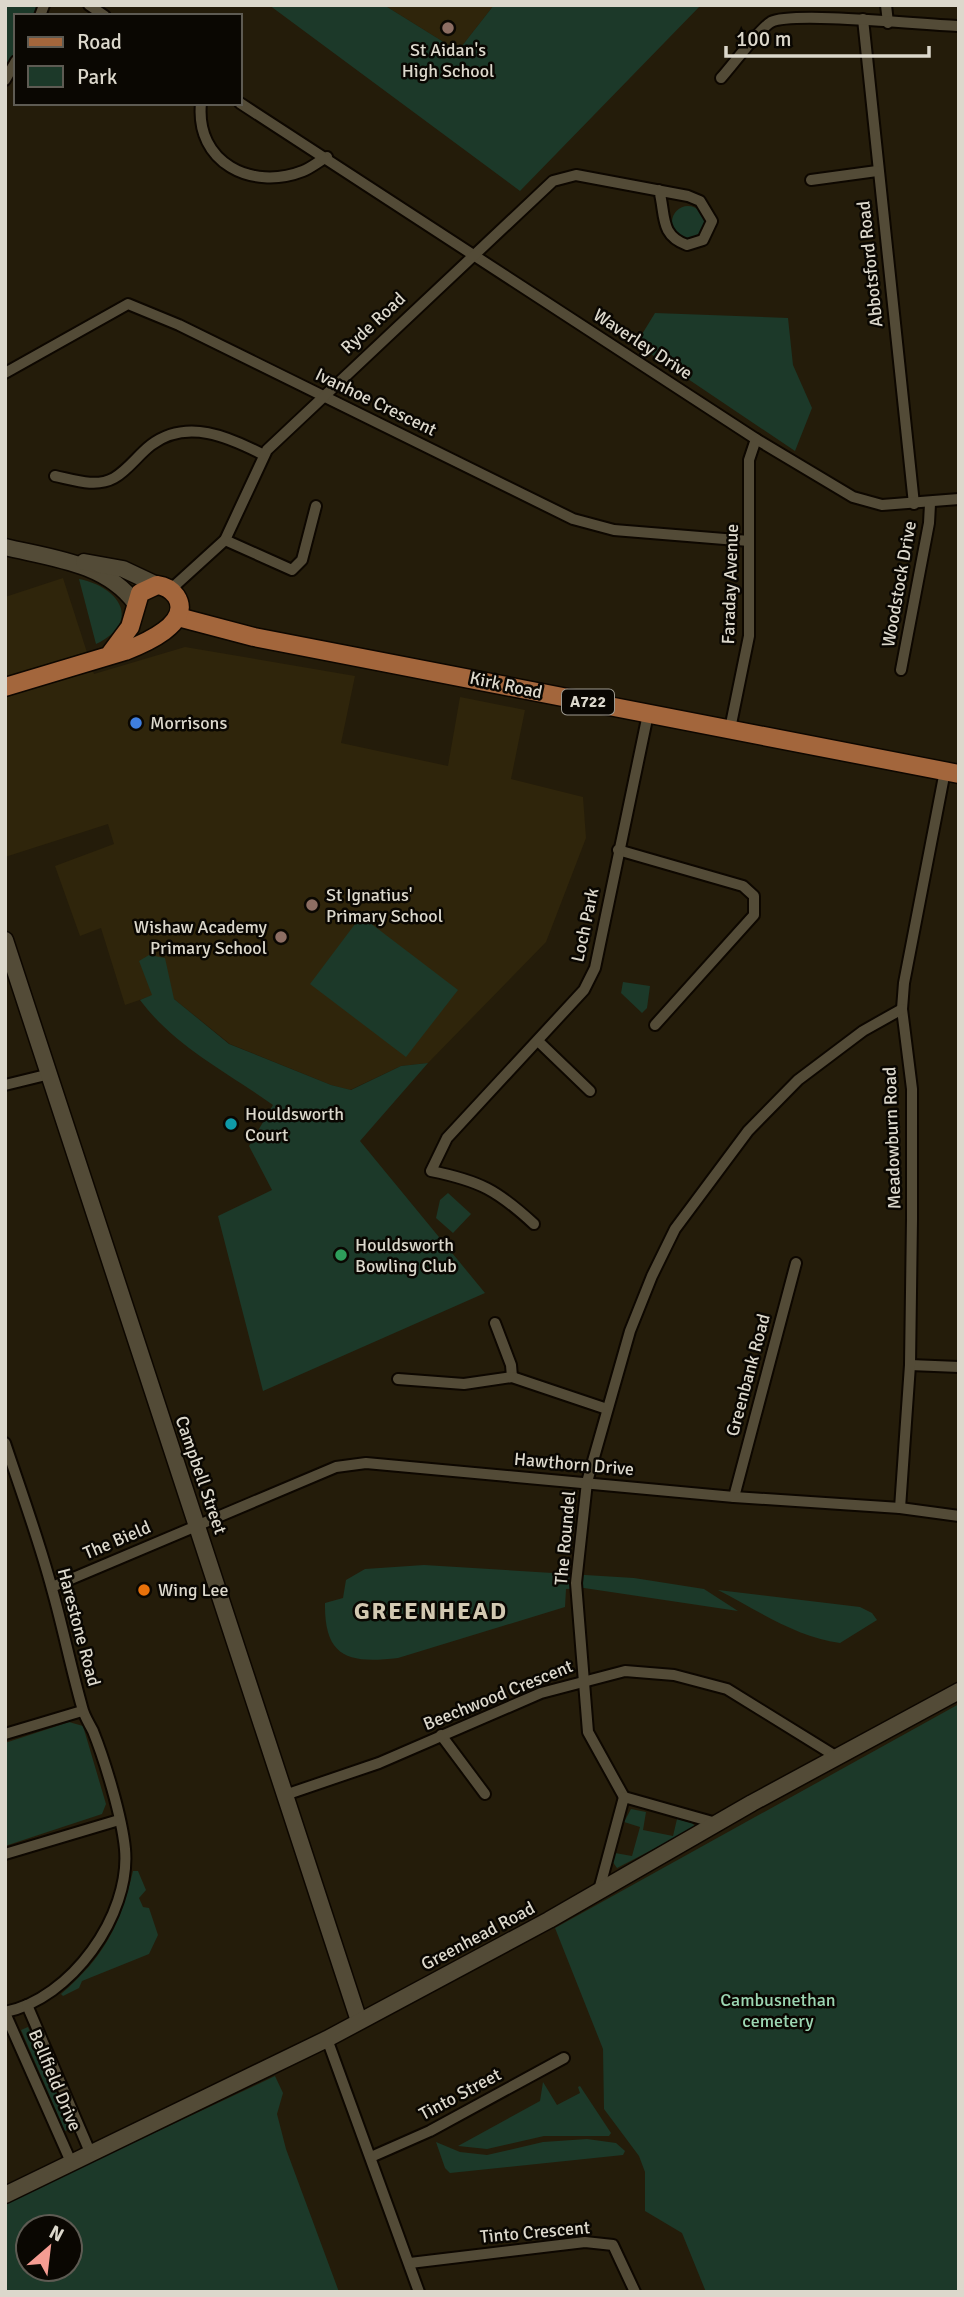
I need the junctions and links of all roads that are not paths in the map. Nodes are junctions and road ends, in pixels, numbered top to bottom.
1 (886, 5) edge
2 (863, 19) junction
3 (888, 23) junction
4 (959, 26) edge
5 (14, 64) edge
6 (721, 78) dead end
7 (5, 80) edge
8 (242, 104) edge
9 (201, 105) edge
10 (327, 157) junction
11 (877, 171) junction
12 (811, 180) dead end
13 (659, 190) junction
14 (474, 255) junction
15 (5, 373) edge
16 (322, 396) junction
17 (757, 439) junction
18 (264, 455) junction
19 (55, 476) dead end
20 (959, 499) edge
21 (914, 504) junction
22 (930, 504) junction
23 (316, 506) dead end
24 (225, 540) junction
25 (749, 541) junction
26 (5, 547) edge
27 (75, 564) junction
28 (163, 587) junction
29 (135, 609) junction
30 (172, 623) junction
31 (110, 654) junction
32 (901, 670) dead end
33 (5, 687) edge
34 (648, 714) junction
35 (730, 729) junction
36 (952, 773) edge
37 (618, 850) junction
38 (5, 940) edge
39 (902, 1009) junction
40 (655, 1025) dead end
41 (538, 1041) junction
42 (50, 1074) junction
43 (5, 1085) edge
44 (590, 1091) dead end
45 (534, 1224) dead end
46 (796, 1263) dead end
47 (495, 1323) dead end
48 (910, 1365) junction
49 (959, 1367) edge
50 (512, 1377) junction
51 (398, 1379) dead end
52 (607, 1409) junction
53 (5, 1443) edge
54 (587, 1482) junction
55 (734, 1497) junction
56 (900, 1508) junction
57 (959, 1516) edge
58 (197, 1525) junction
59 (52, 1587) junction
60 (582, 1679) junction
61 (959, 1691) edge
62 (82, 1711) junction
63 (5, 1734) edge
64 (441, 1735) junction
65 (837, 1757) junction
66 (485, 1794) dead end
67 (285, 1795) junction
68 (624, 1797) junction
69 (119, 1820) junction
70 (716, 1823) junction
71 (5, 1854) edge
72 (599, 1890) junction
73 (27, 2005) junction
74 (5, 2012) edge
75 (359, 2021) junction
76 (327, 2039) junction
77 (564, 2058) dead end
78 (90, 2152) junction
79 (371, 2157) junction
80 (71, 2162) junction
81 (5, 2196) edge
82 (410, 2263) junction
83 (419, 2292) edge
84 (635, 2292) edge

1 - 3 street
2 - 3 street
2 - 6 street
2 - 11 street, Abbotsford Road
3 - 4 street
5 - 7 street
8 - 10 street, Waverley Drive
9 - 10 street
10 - 14 street, Waverley Drive
11 - 12 street
11 - 21 street, Abbotsford Road
13 - 13 street, Ryde Road
13 - 14 street, Ryde Road
14 - 16 street, Ryde Road
14 - 17 street, Waverley Drive
15 - 16 street, Ivanhoe Crescent
16 - 18 street, Ryde Road
16 - 25 street, Ivanhoe Crescent
17 - 21 street, Waverley Drive
17 - 25 street, Faraday Avenue
18 - 19 street
18 - 24 street, Ryde Road
20 - 22 street, Waverley Drive
21 - 22 street, Waverley Drive
22 - 32 street, Woodstock Drive
23 - 24 street
24 - 28 street, Ryde Road
25 - 35 street, Faraday Avenue
26 - 27 street
27 - 28 street
27 - 29 street
28 - 29 main road
28 - 30 main road
29 - 30 main road, Kirk Road / A722
29 - 31 main road
30 - 31 main road
30 - 34 main road, Kirk Road / A722
31 - 33 main road
34 - 35 main road, Kirk Road / A722
34 - 37 street, Loch Park
35 - 36 main road, Kirk Road / A722
36 - 39 street, Meadowburn Road
37 - 40 street
37 - 41 street, Loch Park
38 - 42 street, Campbell Street
39 - 48 street, Meadowburn Road
39 - 52 street, The Roundel
41 - 44 street
41 - 45 street, Loch Park
42 - 43 street
42 - 58 street, Campbell Street
46 - 55 street, Greenbank Road
47 - 50 street
48 - 49 street
48 - 56 street, Meadowburn Road
50 - 51 street
50 - 52 street
52 - 54 street, The Roundel
53 - 59 street, Harestone Road
54 - 55 street, Hawthorn Drive
54 - 58 street, Hawthorn Drive
54 - 60 street, The Roundel
55 - 56 street, Hawthorn Drive
56 - 57 street, Hawthorn Drive
58 - 59 street, The Bield
58 - 67 street, Campbell Street
59 - 62 street, Harestone Road
60 - 64 street, Beechwood Crescent
60 - 65 street, Beechwood Crescent
60 - 68 street, The Roundel
61 - 65 street, Greenhead Road
62 - 63 street
62 - 69 street, Harestone Road
64 - 66 street
64 - 67 street, Beechwood Crescent
65 - 70 street, Greenhead Road
67 - 75 street, Campbell Street
68 - 70 street
68 - 72 street
69 - 71 street
69 - 73 street, Harestone Road
70 - 72 street, Greenhead Road
72 - 75 street, Greenhead Road
73 - 74 street, Harestone Road
73 - 78 street, Bellfield Drive
74 - 80 street, Bellfield Drive
75 - 76 street, Greenhead Road
76 - 78 street, Greenhead Road
76 - 79 street
77 - 79 street, Tinto Street
78 - 80 street, Greenhead Road
79 - 82 street
80 - 81 street, Greenhead Road
82 - 83 street
82 - 84 street, Tinto Crescent

